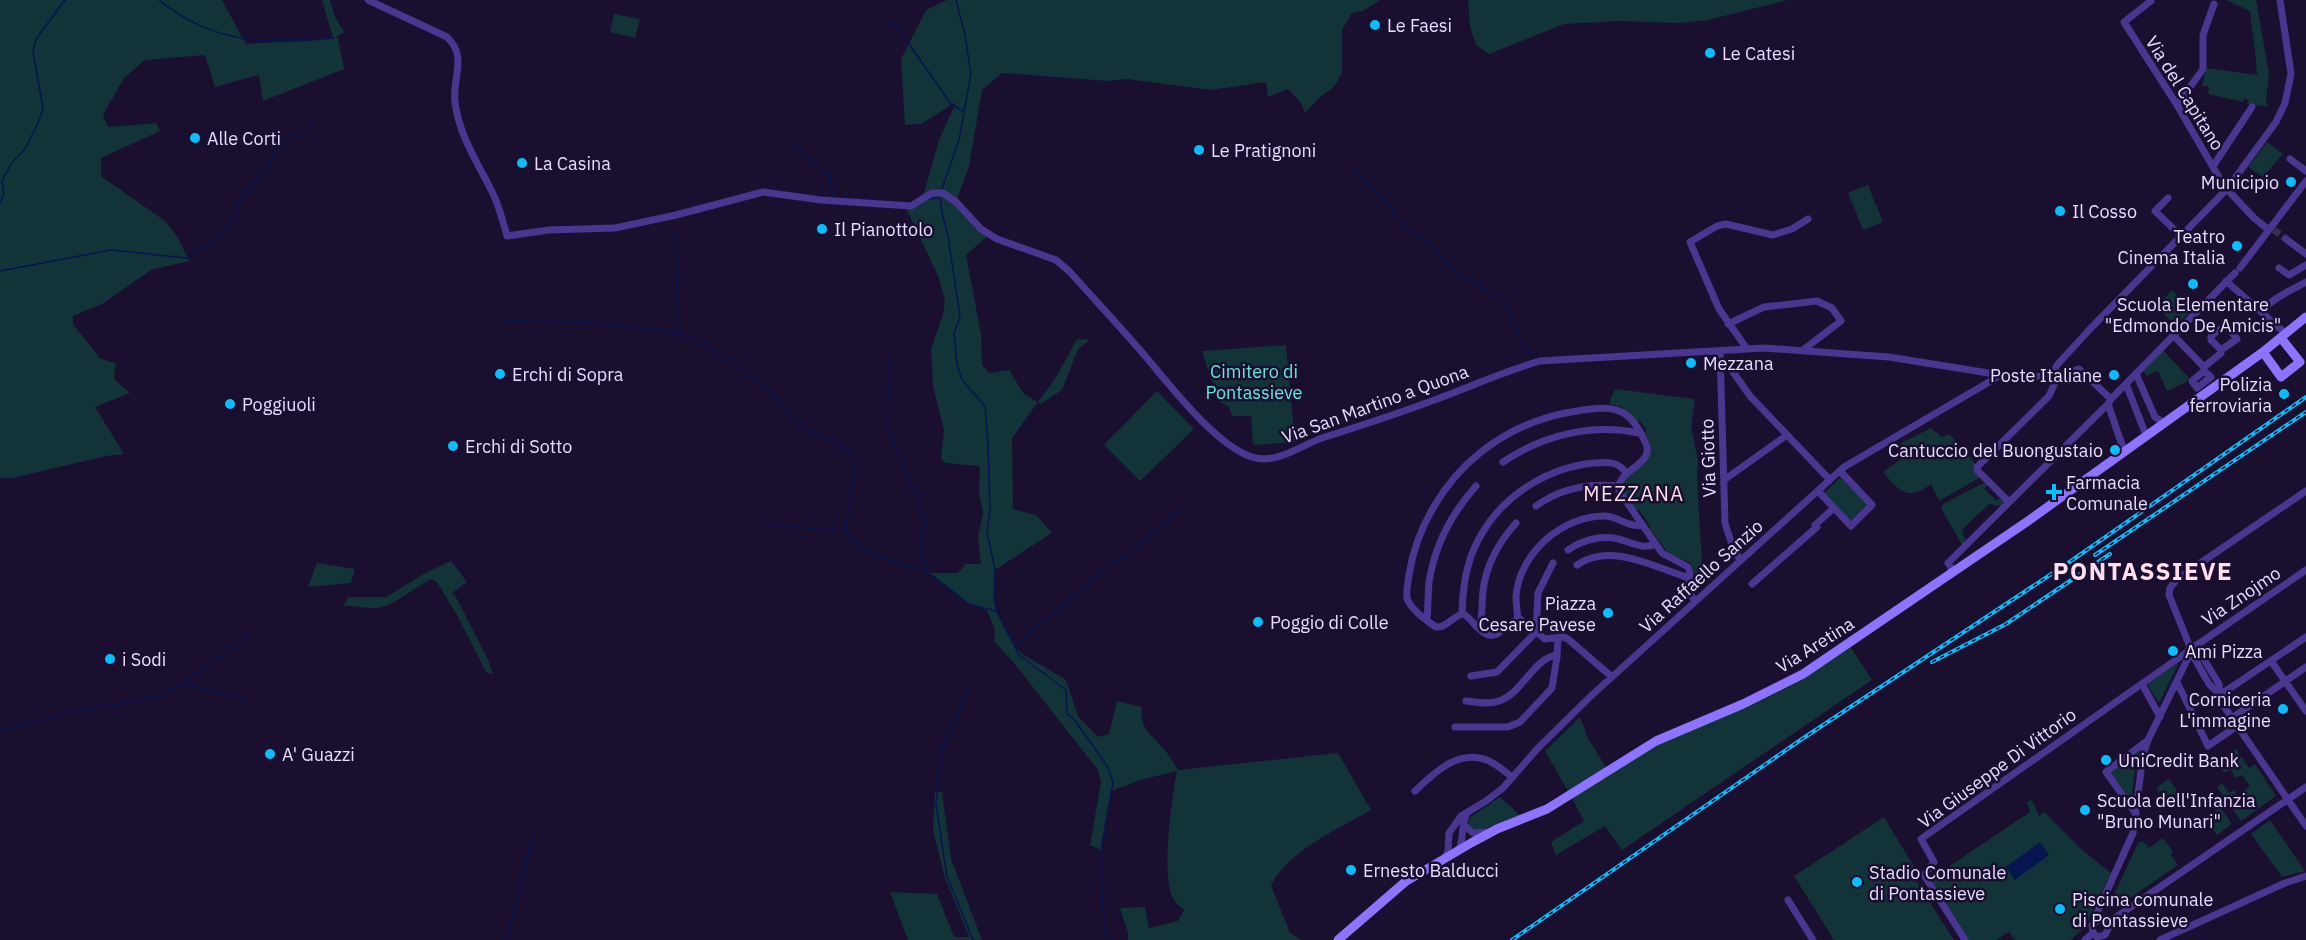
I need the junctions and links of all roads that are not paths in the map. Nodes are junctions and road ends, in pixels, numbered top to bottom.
1 (368, 0) edge
2 (2280, 0) edge
3 (2151, 1) edge
4 (2214, 4) dead end
5 (2177, 105) junction
6 (2252, 107) dead end
7 (2290, 159) dead end
8 (2213, 165) junction
9 (2306, 171) edge
10 (2306, 182) edge
11 (2227, 189) junction
12 (2168, 198) dead end
13 (1808, 219) dead end
14 (2271, 229) junction
15 (2180, 235) junction
16 (2286, 239) tunnel mouth
17 (2306, 254) edge
18 (2306, 265) edge
19 (2279, 268) dead end
20 (2226, 281) junction
21 (2306, 282) edge
22 (2262, 312) junction
23 (2306, 317) edge
24 (1728, 324) junction
25 (2173, 335) junction
26 (2283, 336) junction
27 (1747, 349) junction
28 (1803, 350) junction
29 (2221, 350) dead end
30 (2263, 352) junction
31 (1722, 356) junction
32 (2136, 374) junction
33 (2001, 375) junction
34 (2055, 376) junction
35 (2126, 384) junction
36 (2130, 394) junction
37 (2109, 401) junction
38 (2163, 423) junction
39 (1640, 433) junction
40 (1787, 435) junction
41 (2146, 435) junction
42 (2124, 451) junction
43 (1503, 462) dead end
44 (1840, 471) junction
45 (1626, 473) junction
46 (1724, 480) junction
47 (1830, 480) junction
48 (1476, 486) dead end
49 (1618, 486) junction
50 (1818, 491) junction
51 (2306, 491) edge
52 (2009, 502) junction
53 (1536, 506) dead end
54 (1834, 508) junction
55 (1516, 523) dead end
56 (1642, 525) junction
57 (1655, 544) junction
58 (1568, 550) dead end
59 (1740, 560) junction
60 (1553, 563) dead end
61 (1577, 565) dead end
62 (2306, 570) edge
63 (1954, 572) junction
64 (1689, 578) junction
65 (1752, 584) dead end
66 (1695, 601) junction
67 (1462, 613) junction
68 (1424, 618) junction
69 (1518, 619) junction
70 (1480, 629) junction
71 (1536, 632) junction
72 (2306, 637) edge
73 (1558, 639) junction
74 (2191, 652) junction
75 (1557, 655) junction
76 (2271, 661) junction
77 (2306, 667) edge
78 (1471, 676) dead end
79 (1612, 677) junction
80 (2285, 681) junction
81 (2177, 682) junction
82 (2142, 684) junction
83 (2220, 695) junction
84 (1466, 701) dead end
85 (2306, 711) edge
86 (2160, 717) junction
87 (2232, 718) junction
88 (2237, 726) junction
89 (1455, 727) dead end
90 (2148, 740) junction
91 (1512, 777) junction
92 (2306, 787) edge
93 (1415, 791) dead end
94 (2287, 799) junction
95 (1469, 811) junction
96 (2136, 814) junction
97 (1462, 824) junction
98 (2306, 826) edge
99 (1494, 831) junction
100 (1459, 850) junction
101 (1447, 853) junction
102 (2306, 876) edge
103 (1788, 900) dead end
104 (2097, 921) junction
105 (2106, 924) junction
106 (2093, 933) junction
107 (2107, 938) edge
108 (1338, 940) edge
109 (1813, 940) edge
110 (1965, 940) edge
111 (2085, 940) edge
112 (2160, 940) edge

1 - 31 street, Via San Martino a Quona
2 - 11 street
3 - 5 street, Via del Capitano
4 - 5 street
5 - 8 street, Via del Capitano
6 - 8 street
7 - 9 street
8 - 11 street, Via del Capitano
10 - 14 street
11 - 14 street, Via del Capitano
11 - 15 street
12 - 15 street
13 - 24 street
14 - 20 street
15 - 34 street
16 - 17 street
18 - 19 street
20 - 22 street
20 - 25 street
21 - 22 street
22 - 26 street
23 - 26 street, Via Aretina
24 - 27 street
24 - 28 street
25 - 29 street
25 - 32 street
26 - 30 street, Via Aretina
26 - 30 street
27 - 28 street, Via San Martino a Quona
27 - 31 street, Via San Martino a Quona
28 - 33 street, Via San Martino a Quona
30 - 38 street, Via Aretina
31 - 40 street
31 - 46 street, Via Giotto
32 - 35 street
32 - 38 street
33 - 34 street, Via San Martino a Quona
33 - 44 street, Via Raffaello Sanzio
34 - 37 street, Via San Martino a Quona
34 - 52 street
35 - 36 street
35 - 37 street
36 - 37 street
36 - 41 street
37 - 42 street
37 - 52 street
38 - 41 street, Via Aretina
39 - 43 street
39 - 45 street
39 - 68 street
40 - 46 street
40 - 47 street
41 - 42 street, Via Aretina
42 - 63 street, Via Aretina
44 - 47 street, Via Raffaello Sanzio
44 - 54 street
45 - 49 street
45 - 67 street
46 - 59 street, Via Giotto
47 - 50 street, Via Raffaello Sanzio
48 - 68 street
49 - 53 street
49 - 56 street
50 - 54 street
50 - 59 street, Via Raffaello Sanzio
51 - 74 street
52 - 63 street
54 - 65 street
55 - 70 street
56 - 57 street
56 - 69 street
57 - 58 street
57 - 64 street
59 - 66 street, Via Raffaello Sanzio
60 - 71 street
61 - 64 street
62 - 74 street, Via Znojmo
63 - 99 street, Via Aretina
64 - 66 street
66 - 79 street, Via Raffaello Sanzio
67 - 68 street
67 - 70 street
69 - 70 street
69 - 71 street
71 - 73 street
71 - 78 street
72 - 76 street
73 - 75 street
73 - 79 street
74 - 81 street
74 - 82 street, Via Giuseppe Di Vittorio
74 - 83 street
75 - 84 street
75 - 89 street
76 - 80 street
76 - 83 street
77 - 80 street
79 - 91 street, Via Raffaello Sanzio
80 - 85 street
80 - 87 street
81 - 86 street
81 - 88 street
82 - 86 street
82 - 110 street, Via Giuseppe Di Vittorio
83 - 87 street
86 - 90 street
87 - 88 street
88 - 94 street
90 - 96 street
90 - 96 street
91 - 93 street
91 - 95 street, Via Raffaello Sanzio
92 - 94 street
94 - 98 street
94 - 105 street
95 - 97 street
95 - 101 street, Via Raffaello Sanzio
96 - 104 street
97 - 99 street
97 - 100 street
99 - 100 street, Via Aretina
100 - 101 street, Via Aretina
101 - 108 street, Via Aretina
102 - 112 street
103 - 109 street
104 - 105 street
104 - 106 street
105 - 107 street
106 - 107 street
106 - 111 street

